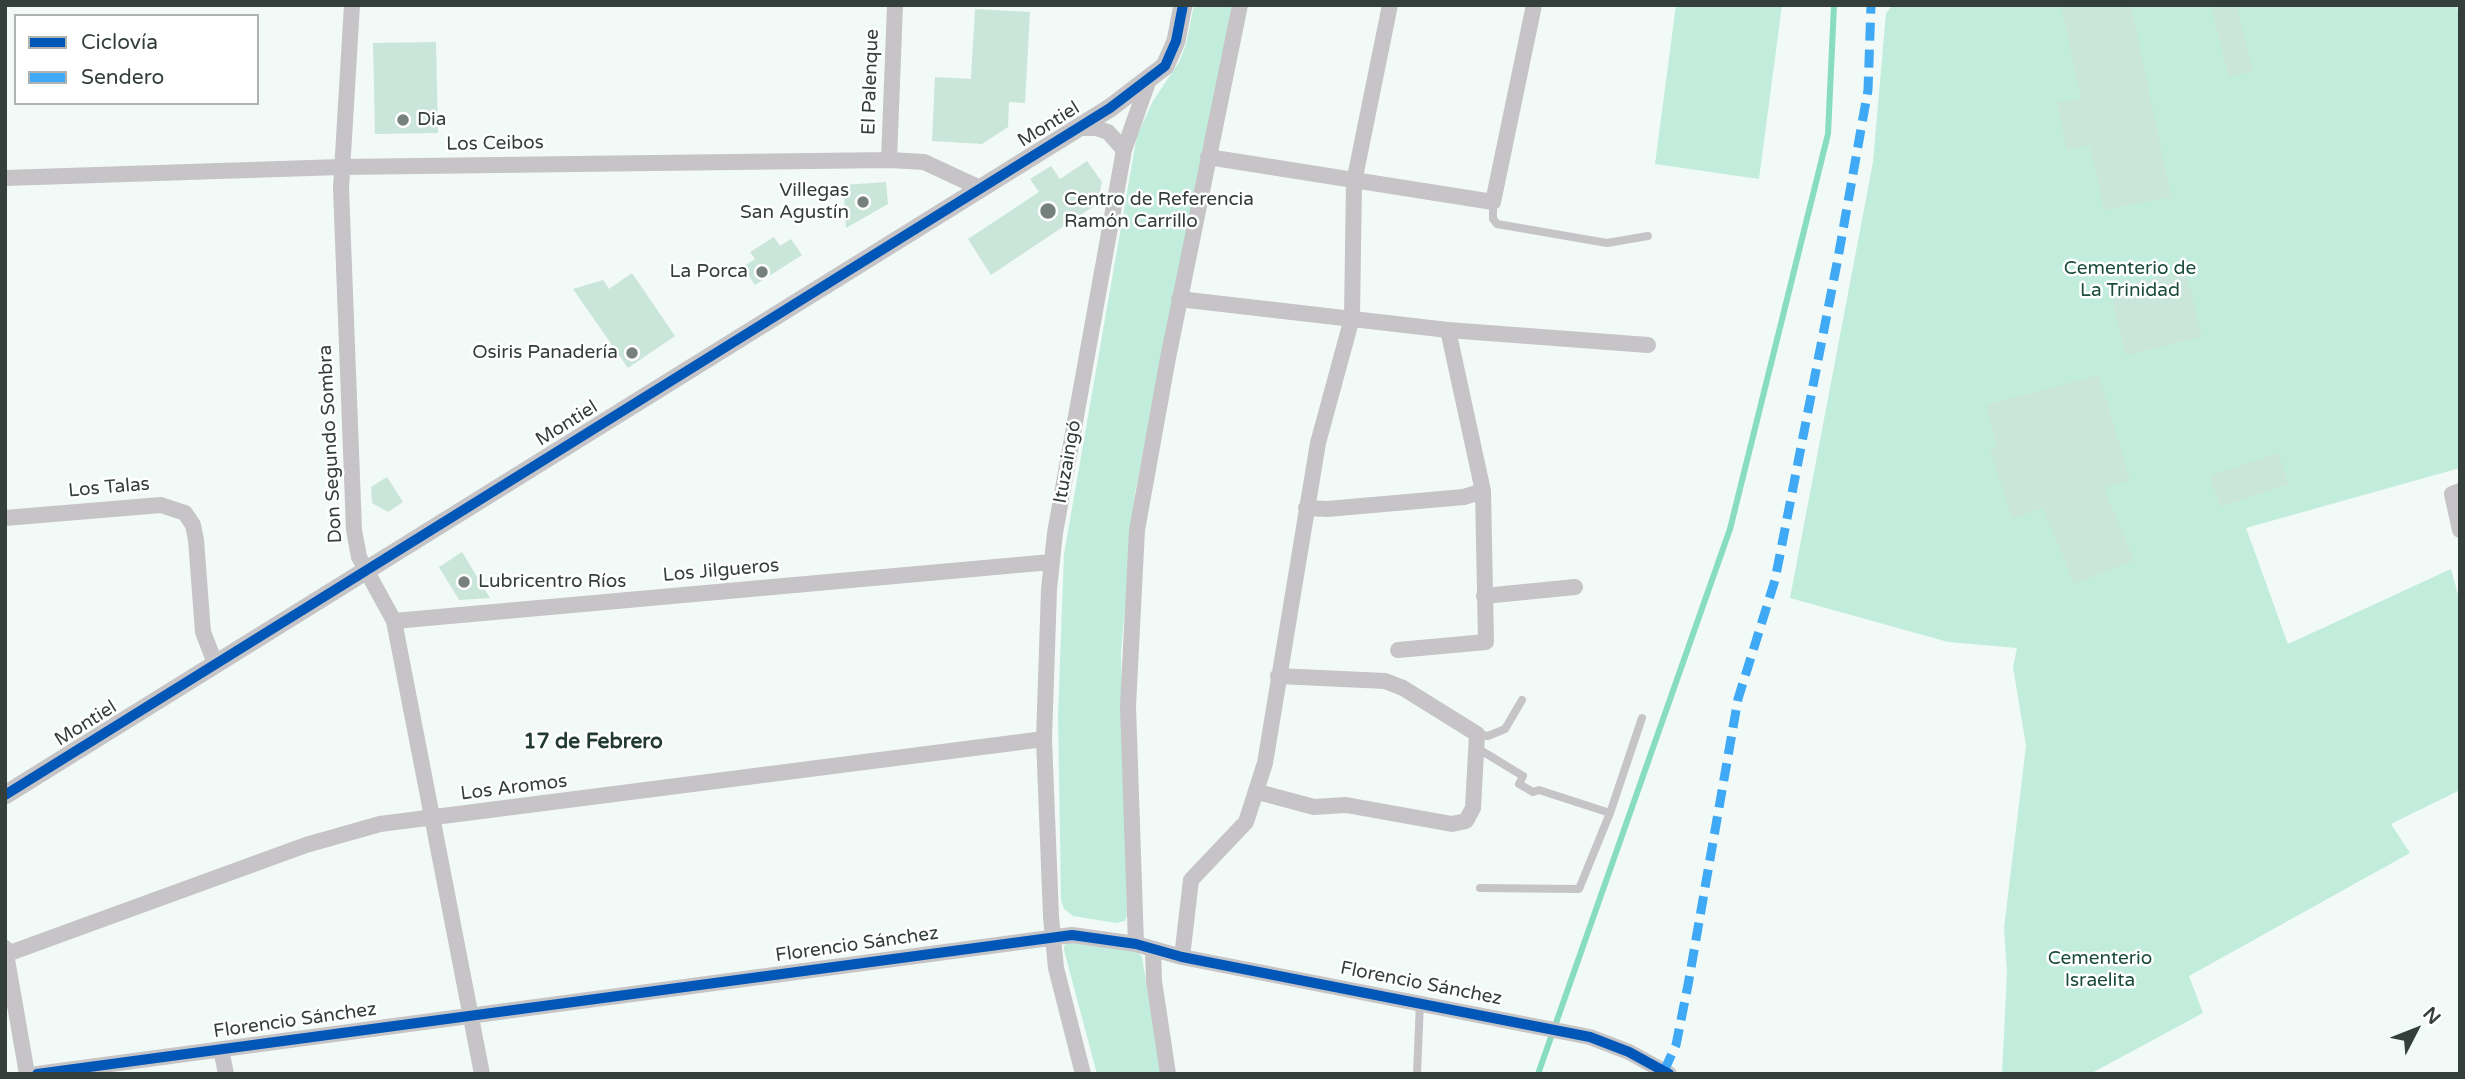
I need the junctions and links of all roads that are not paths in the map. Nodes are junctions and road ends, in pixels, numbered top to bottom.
1 (352, 5) edge
2 (895, 5) edge
3 (1182, 5) edge
4 (1240, 5) edge
5 (1390, 5) edge
6 (1534, 5) edge
7 (1147, 82) junction
8 (1080, 128) junction
9 (1124, 150) junction
10 (1208, 157) junction
11 (889, 160) junction
12 (341, 167) junction
13 (5, 178) edge
14 (1354, 182) junction
15 (980, 188) junction
16 (1493, 202) junction
17 (1648, 236) dead end
18 (1179, 299) junction
19 (1352, 318) junction
20 (1448, 330) junction
21 (1648, 345) dead end
22 (1483, 491) junction
23 (2456, 492) edge
24 (1306, 508) junction
25 (5, 518) edge
26 (2460, 530) edge
27 (1051, 562) junction
28 (366, 570) junction
29 (1576, 587) dead end
30 (1484, 596) junction
31 (394, 621) junction
32 (1398, 650) dead end
33 (215, 663) junction
34 (1278, 676) junction
35 (1522, 700) dead end
36 (1642, 718) dead end
37 (1044, 739) junction
38 (1477, 741) junction
39 (1258, 792) junction
40 (5, 795) edge
41 (1610, 813) junction
42 (435, 819) junction
43 (1480, 888) dead end
44 (1053, 936) junction
45 (1136, 944) junction
46 (1153, 950) junction
47 (6, 951) edge
48 (1182, 957) junction
49 (1420, 1002) junction
50 (471, 1014) junction
51 (221, 1049) junction
52 (27, 1074) edge
53 (37, 1074) edge
54 (226, 1074) edge
55 (482, 1074) edge
56 (1083, 1074) edge
57 (1168, 1074) edge
58 (1417, 1074) edge
59 (1669, 1074) edge

1 - 12 street, Don Segundo Sombra
2 - 11 street, El Palenque
3 - 7 street, Ituzaingó
4 - 10 street
5 - 14 street
6 - 16 street
7 - 8 street, Montiel
7 - 9 street, Ituzaingó
8 - 9 street
8 - 15 street, Montiel
9 - 27 street, Ituzaingó
10 - 14 street
10 - 18 street
11 - 12 street, Los Ceibos
11 - 15 street, Los Ceibos
12 - 13 street, Los Ceibos
12 - 28 street, Don Segundo Sombra
14 - 16 street
14 - 19 street
15 - 28 street, Montiel
16 - 17 lane
18 - 19 street
18 - 45 street
19 - 20 street
19 - 24 street
20 - 21 street
20 - 22 street
22 - 24 street
22 - 30 street
23 - 26 street
24 - 34 street
25 - 33 street, Los Talas
27 - 31 street, Los Jilgueros
27 - 37 street, Ituzaingó
28 - 31 street, Don Segundo Sombra
28 - 33 street, Montiel
29 - 30 street
30 - 32 street
31 - 42 street, Don Segundo Sombra
33 - 40 street, Montiel
34 - 38 street
34 - 39 street
35 - 38 lane
36 - 41 lane
37 - 42 street, Los Aromos
37 - 44 street, Ituzaingó
38 - 39 street
38 - 41 lane
39 - 48 street
41 - 43 lane
42 - 47 street, Los Aromos
42 - 50 street, Don Segundo Sombra
44 - 45 street, Florencio Sánchez
44 - 50 street, Florencio Sánchez
44 - 56 street, Ituzaingó
45 - 46 street, Florencio Sánchez
46 - 48 street, Florencio Sánchez
46 - 57 street
47 - 52 street
48 - 49 street, Florencio Sánchez
49 - 58 lane
49 - 59 street, Florencio Sánchez
50 - 51 street, Florencio Sánchez
50 - 55 street, Don Segundo Sombra
51 - 53 street, Florencio Sánchez
51 - 54 street

